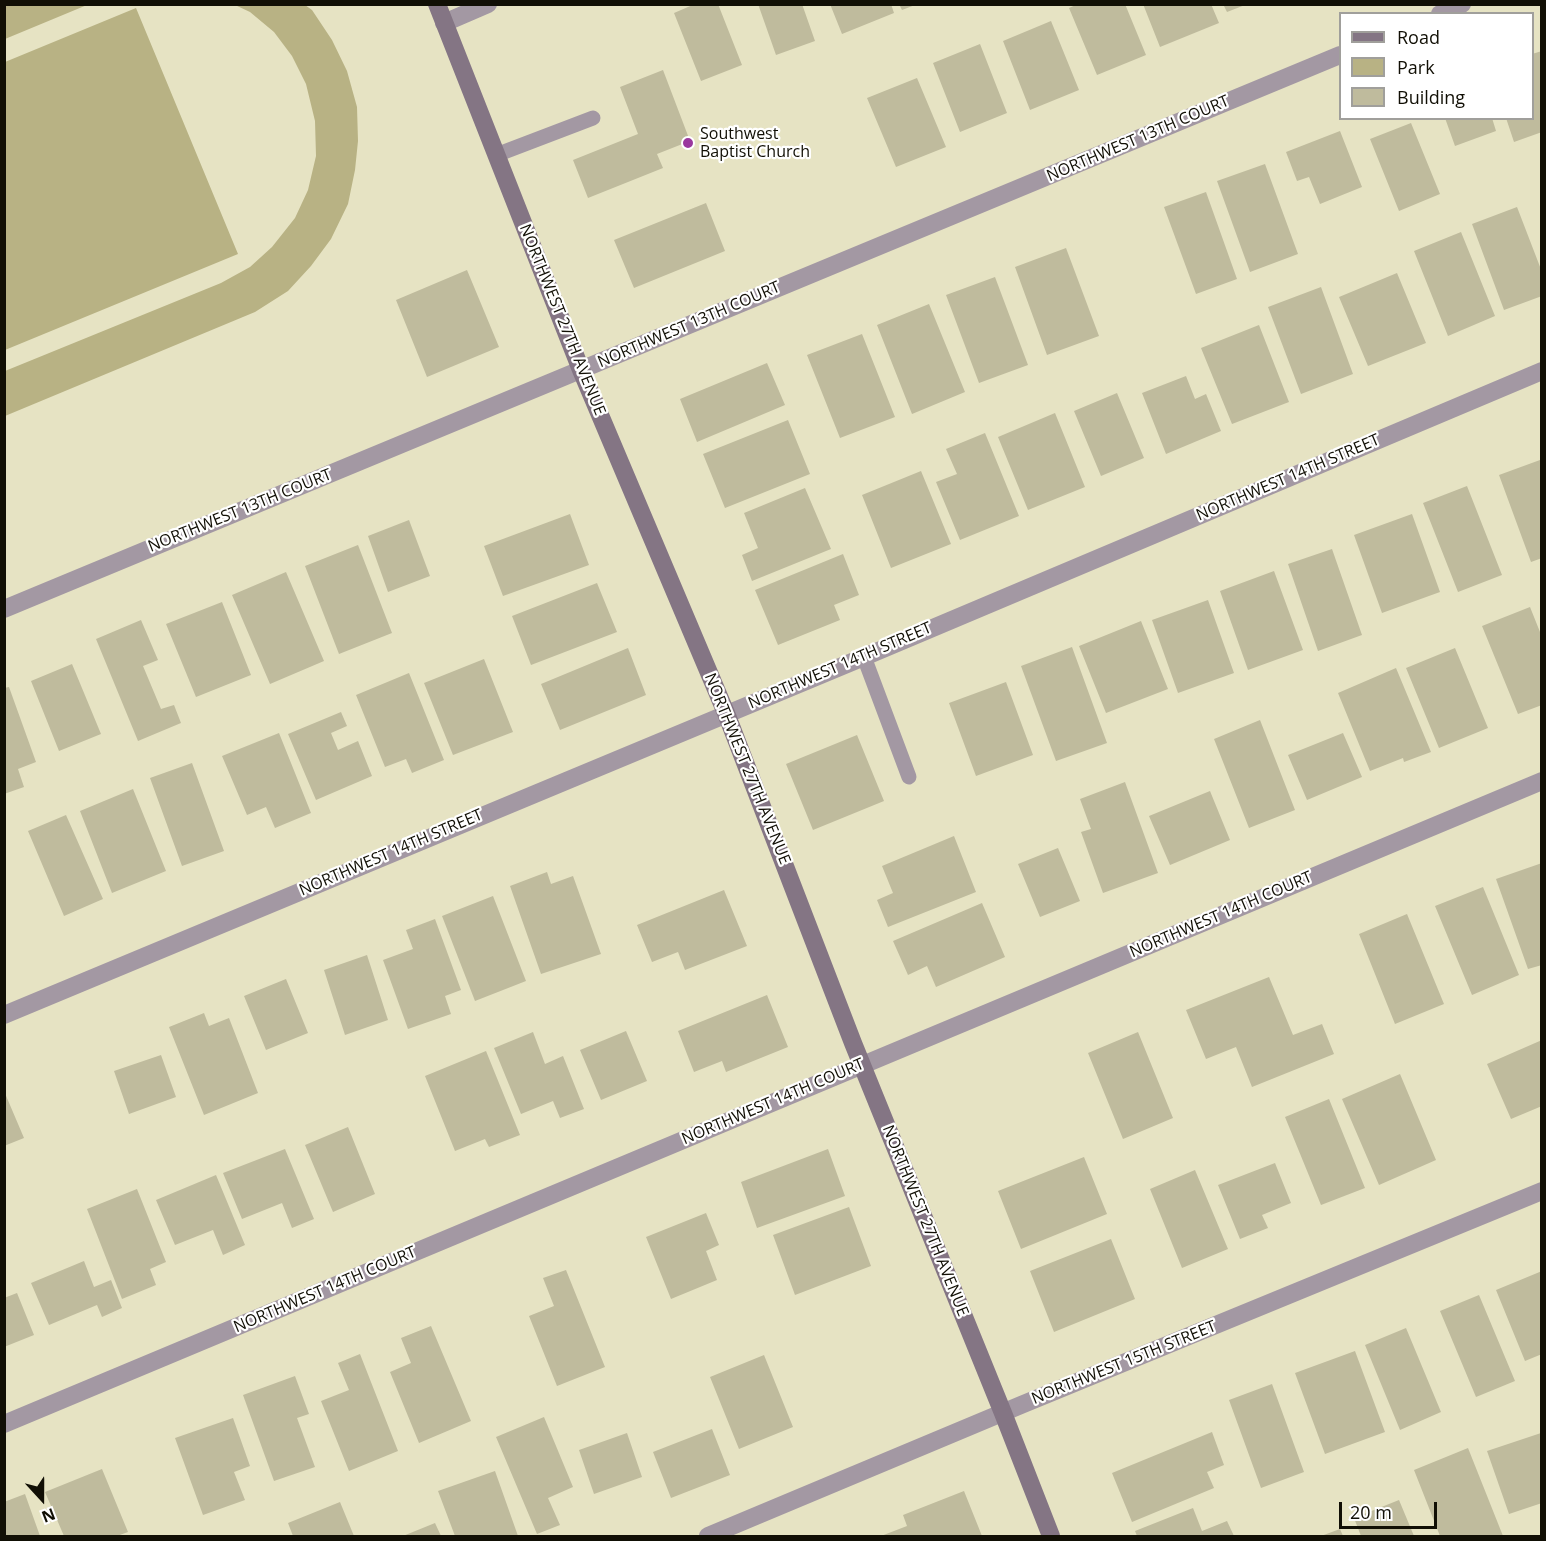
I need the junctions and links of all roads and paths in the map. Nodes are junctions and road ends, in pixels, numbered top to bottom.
1 (437, 4) edge
2 (489, 4) edge
3 (1462, 4) edge
4 (1444, 12) edge
5 (444, 23) junction
6 (1339, 56) edge
7 (593, 118) dead end
8 (496, 155) junction
9 (581, 370) junction
10 (1542, 371) edge
11 (4, 609) edge
12 (864, 657) junction
13 (726, 713) junction
14 (909, 777) dead end
15 (1542, 781) edge
16 (4, 1015) edge
17 (862, 1065) junction
18 (1542, 1191) edge
19 (1003, 1413) junction
20 (4, 1424) edge
21 (708, 1536) edge
22 (1051, 1536) edge

1 - 5 street, NORTHWEST 27TH AVENUE
2 - 5 street
3 - 4 street
5 - 8 street, NORTHWEST 27TH AVENUE
6 - 9 street, NORTHWEST 13TH COURT
7 - 8 lane
8 - 9 street, NORTHWEST 27TH AVENUE
9 - 11 street, NORTHWEST 13TH COURT
9 - 13 street, NORTHWEST 27TH AVENUE
10 - 12 street, NORTHWEST 14TH STREET
12 - 13 street, NORTHWEST 14TH STREET
12 - 14 lane
13 - 16 street, NORTHWEST 14TH STREET
13 - 17 street, NORTHWEST 27TH AVENUE
15 - 17 street, NORTHWEST 14TH COURT
17 - 19 street, NORTHWEST 27TH AVENUE
17 - 20 street, NORTHWEST 14TH COURT
18 - 19 street, NORTHWEST 15TH STREET
19 - 21 street, NORTHWEST 15TH STREET
19 - 22 street, NORTHWEST 27TH AVENUE

